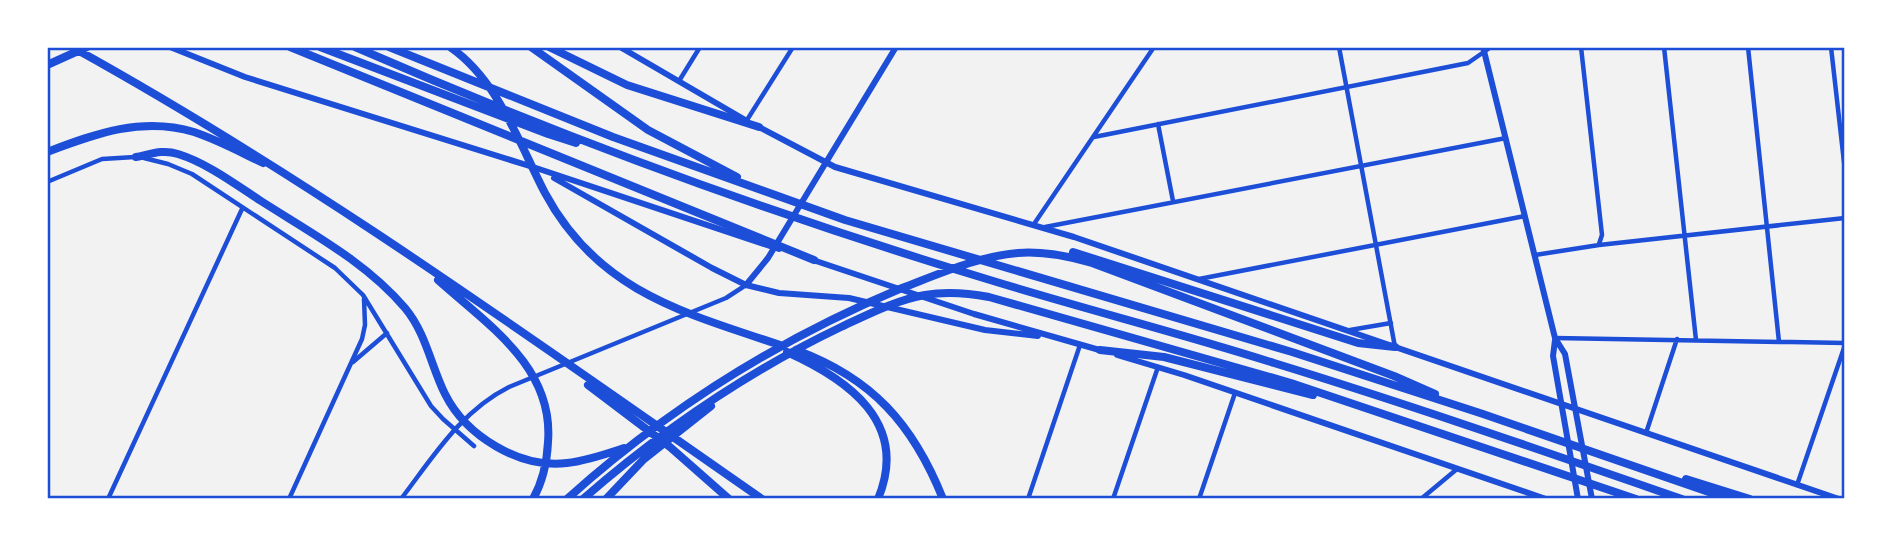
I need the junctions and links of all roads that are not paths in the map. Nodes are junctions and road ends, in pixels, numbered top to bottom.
1 (72, 47) edge
2 (87, 47) edge
3 (170, 47) edge
4 (290, 47) edge
5 (320, 47) edge
6 (355, 47) edge
7 (389, 47) edge
8 (531, 47) edge
9 (549, 47) edge
10 (620, 47) edge
11 (700, 47) edge
12 (793, 47) edge
13 (895, 47) edge
14 (1154, 47) edge
15 (1339, 47) edge
16 (1581, 47) edge
17 (1664, 47) edge
18 (1748, 47) edge
19 (1831, 47) edge
20 (452, 48) edge
21 (1486, 49) edge
22 (47, 66) edge
23 (679, 81) junction
24 (1347, 88) junction
25 (747, 120) junction
26 (1158, 124) junction
27 (759, 127) junction
28 (1094, 136) junction
29 (1506, 138) junction
30 (47, 152) edge
31 (136, 157) junction
32 (637, 161) junction
33 (825, 163) junction
34 (1361, 166) junction
35 (537, 168) junction
36 (1845, 170) edge
37 (300, 181) junction
38 (47, 182) edge
39 (777, 197) junction
40 (1173, 201) junction
41 (242, 208) junction
42 (1525, 216) junction
43 (1845, 218) edge
44 (1034, 225) junction
45 (1767, 226) junction
46 (1044, 228) junction
47 (1685, 236) junction
48 (1376, 244) junction
49 (1599, 245) junction
50 (1535, 255) junction
51 (415, 260) junction
52 (814, 260) junction
53 (1198, 279) junction
54 (746, 285) junction
55 (363, 295) junction
56 (1190, 295) junction
57 (1391, 323) junction
58 (1345, 331) junction
59 (387, 333) junction
60 (746, 333) junction
61 (1057, 338) junction
62 (1555, 338) junction
63 (531, 339) junction
64 (1677, 340) junction
65 (1696, 340) junction
66 (1779, 342) junction
67 (1845, 344) edge
68 (1080, 345) junction
69 (1395, 347) junction
70 (1100, 350) junction
71 (351, 364) junction
72 (1158, 367) junction
73 (751, 375) junction
74 (1235, 393) junction
75 (1563, 405) junction
76 (1370, 409) junction
77 (1575, 409) junction
78 (1483, 414) junction
79 (455, 428) junction
80 (1646, 433) junction
81 (672, 437) junction
82 (474, 446) dead end
83 (630, 446) junction
84 (642, 456) junction
85 (1638, 467) junction
86 (1458, 469) junction
87 (1797, 485) junction
88 (108, 499) edge
89 (289, 499) edge
90 (401, 499) edge
91 (533, 499) edge
92 (567, 499) edge
93 (583, 499) edge
94 (606, 499) edge
95 (729, 499) edge
96 (762, 499) edge
97 (878, 499) edge
98 (943, 499) edge
99 (1028, 499) edge
100 (1113, 499) edge
101 (1199, 499) edge
102 (1420, 499) edge
103 (1546, 499) edge
104 (1578, 499) edge
105 (1592, 499) edge
106 (1636, 499) edge
107 (1682, 499) edge
108 (1729, 499) edge
109 (1750, 499) edge
110 (1839, 499) edge

1 - 37 highway
2 - 22 highway
3 - 35 main road
4 - 52 highway
5 - 32 highway
6 - 32 highway
7 - 39 highway
8 - 39 highway
9 - 27 highway
10 - 23 main road
11 - 23 street
12 - 25 street
13 - 33 main road
14 - 28 street
15 - 24 street
16 - 49 street
17 - 47 street
18 - 45 street
19 - 36 street
20 - 60 highway
21 - 24 street
21 - 29 main road
23 - 25 main road
24 - 26 street
24 - 34 street
25 - 27 main road
26 - 28 street
26 - 40 street
27 - 33 main road
28 - 44 street
29 - 34 street
29 - 42 main road
30 - 37 highway
31 - 38 street
31 - 41 street
31 - 83 highway
32 - 107 highway
33 - 44 main road
33 - 54 main road
34 - 40 street
34 - 48 street
35 - 52 main road
35 - 54 main road
37 - 51 highway
39 - 78 highway
40 - 46 street
41 - 55 street
41 - 88 street
42 - 48 street
42 - 50 main road
43 - 45 street
44 - 46 main road
45 - 47 street
45 - 66 street
46 - 53 main road
47 - 49 street
47 - 65 street
48 - 53 street
48 - 57 street
49 - 50 street
50 - 62 main road
51 - 63 highway
51 - 91 highway
52 - 61 main road
53 - 58 main road
54 - 61 main road
54 - 79 street
55 - 59 street
55 - 71 street
56 - 69 highway
56 - 78 highway
56 - 83 highway
57 - 58 street
57 - 69 street
58 - 69 main road
59 - 71 street
59 - 79 street
60 - 97 highway
60 - 98 highway
61 - 68 main road
62 - 64 street
62 - 75 main road
62 - 77 main road
63 - 81 highway
63 - 95 highway
64 - 65 street
64 - 80 street
65 - 66 street
66 - 67 street
67 - 87 street
68 - 70 main road
68 - 99 street
69 - 75 main road
70 - 72 main road
70 - 76 highway
71 - 89 street
72 - 74 main road
72 - 100 street
73 - 76 highway
73 - 81 highway
73 - 84 highway
74 - 86 main road
74 - 101 street
75 - 77 main road
75 - 104 main road
76 - 106 highway
77 - 80 main road
77 - 105 main road
78 - 85 highway
79 - 82 street
79 - 90 street
80 - 87 main road
81 - 84 highway
81 - 96 highway
83 - 92 highway
84 - 93 highway
84 - 94 highway
85 - 108 highway
85 - 109 highway
86 - 102 street
86 - 103 main road
87 - 110 main road

